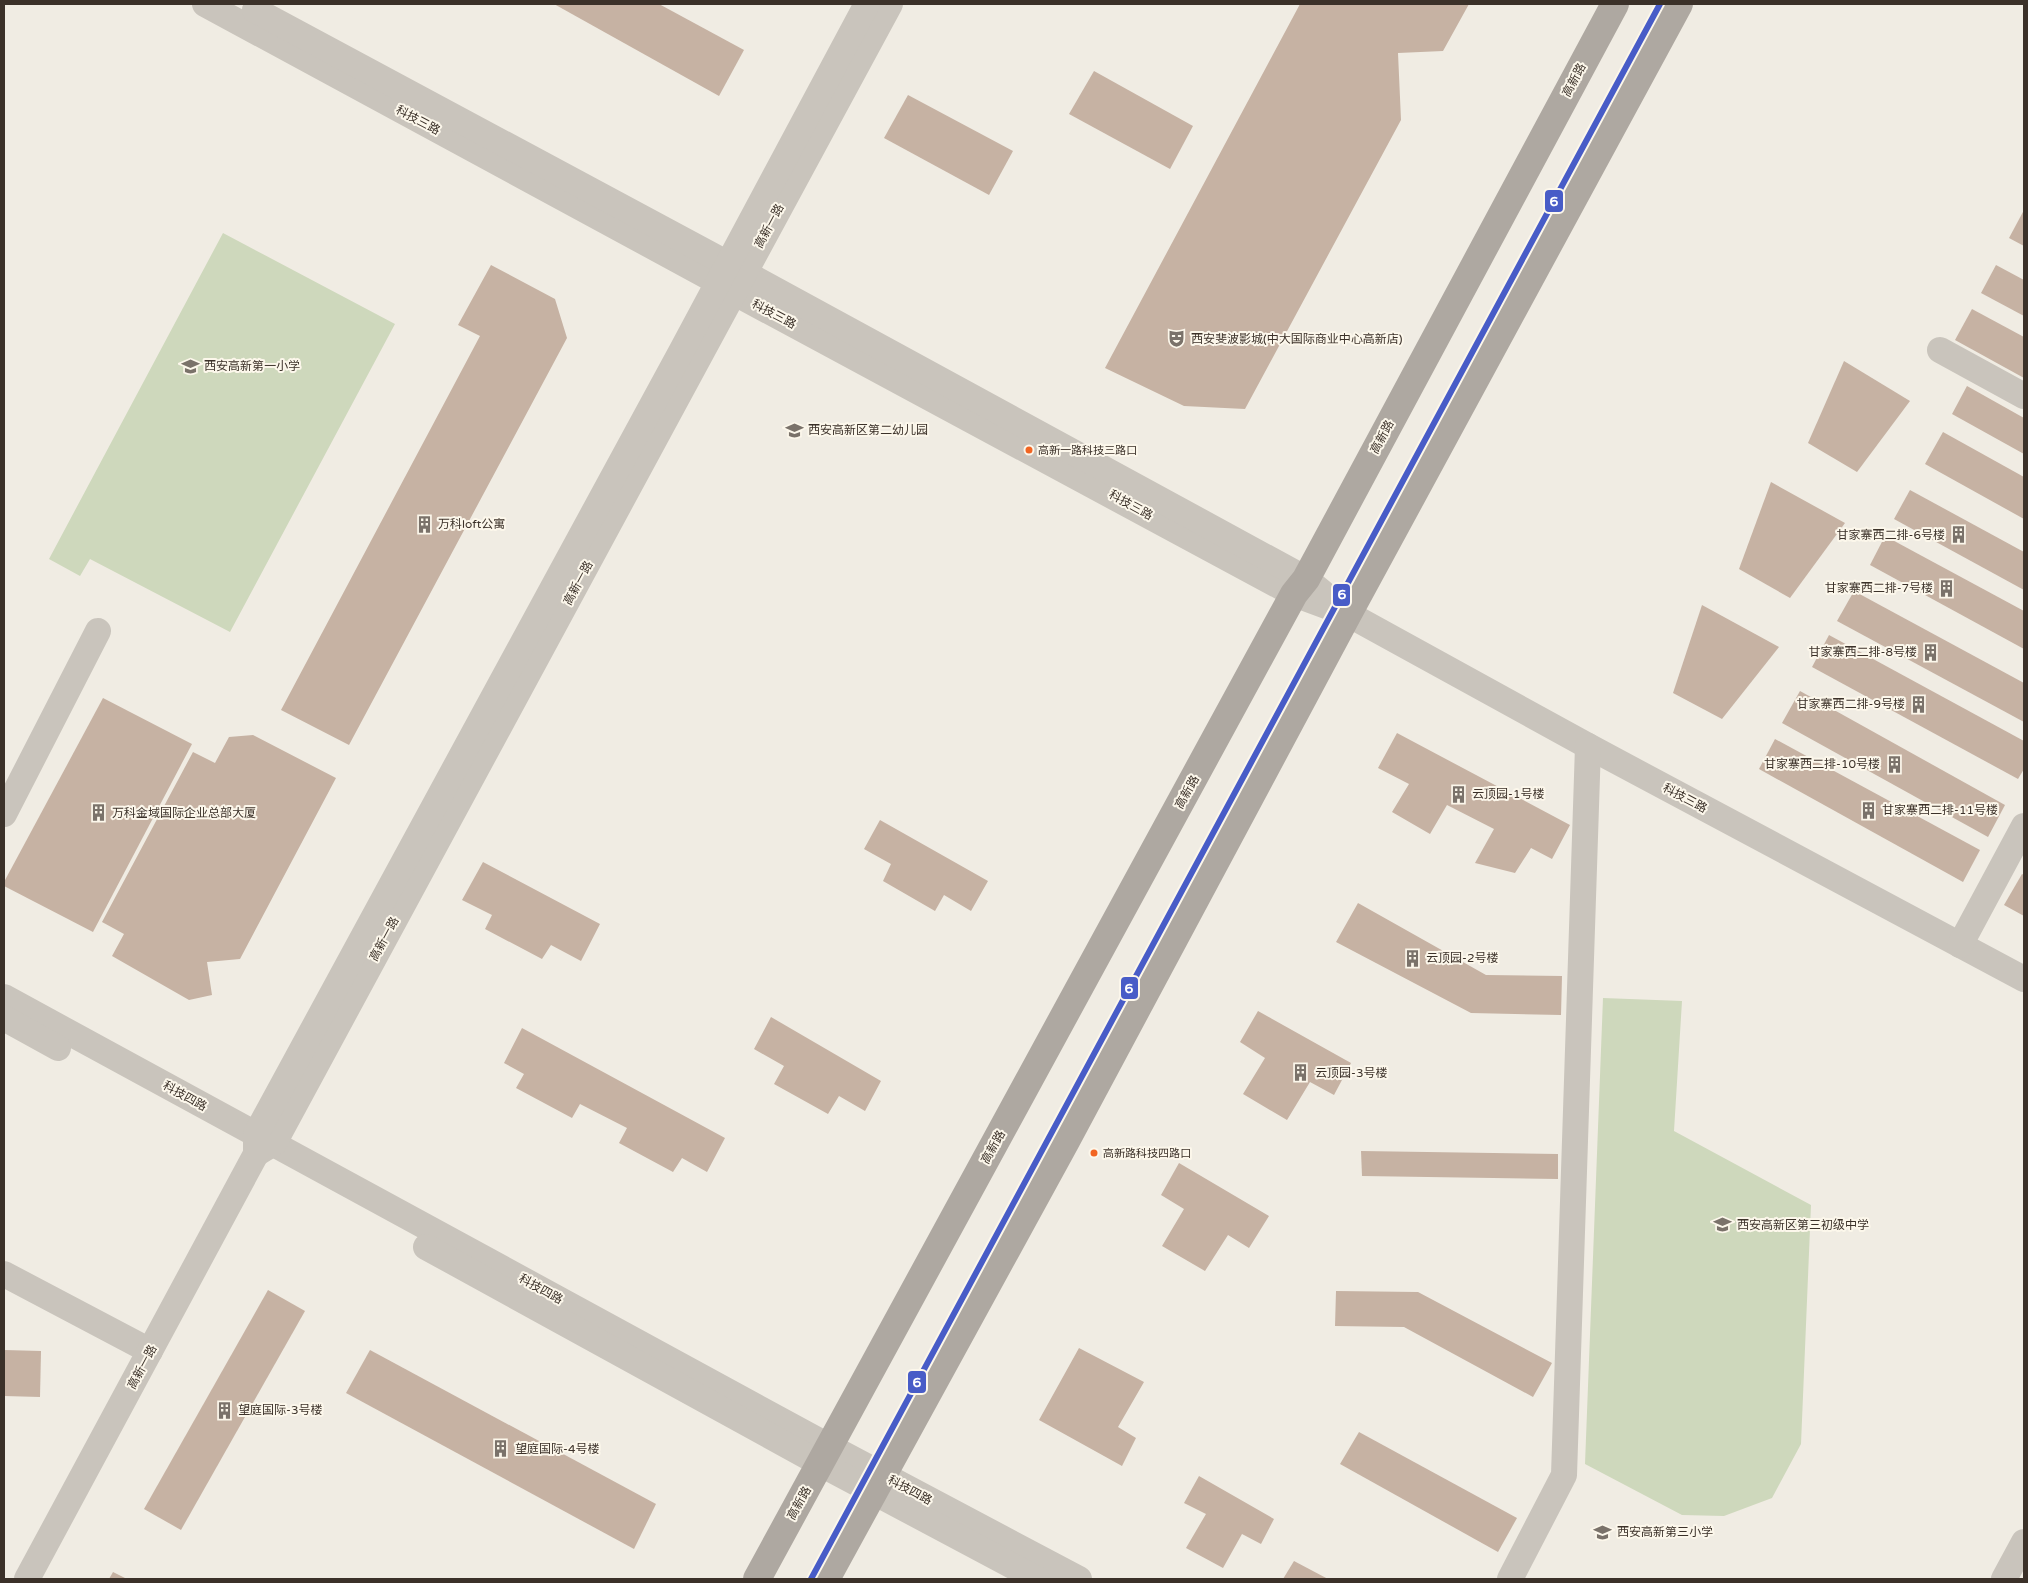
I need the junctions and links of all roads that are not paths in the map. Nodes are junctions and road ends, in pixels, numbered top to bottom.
1 (205, 4) edge
2 (243, 4) edge
3 (867, 4) edge
4 (890, 4) edge
5 (1615, 4) edge
6 (1679, 4) edge
7 (731, 279) junction
8 (1940, 350) dead end
9 (2024, 396) edge
10 (1300, 586) junction
11 (1348, 614) junction
12 (98, 631) dead end
13 (1588, 746) junction
14 (4, 814) edge
15 (2024, 826) edge
16 (1960, 945) junction
17 (2024, 979) edge
18 (4, 997) edge
19 (4, 1018) edge
20 (262, 1144) junction
21 (4, 1274) edge
22 (150, 1351) junction
23 (825, 1455) junction
24 (878, 1483) junction
25 (2024, 1542) edge
26 (26, 1579) edge
27 (757, 1579) edge
28 (826, 1579) edge
29 (1038, 1579) edge
30 (1079, 1579) edge
31 (1510, 1579) edge
32 (2004, 1579) edge

1 - 7 street, 科技三路
2 - 7 street, 科技三路
3 - 7 street, 高新一路
4 - 7 street, 高新一路
5 - 10 main road, 高新路
6 - 11 main road
7 - 10 street, 科技三路
7 - 20 street, 高新一路
8 - 9 street
10 - 11 street, 科技三路
10 - 23 main road, 高新路
11 - 13 street, 科技三路
11 - 24 main road
12 - 14 street
13 - 16 street, 科技三路
13 - 31 street
15 - 16 street
16 - 17 street, 科技三路
18 - 20 street, 科技四路
19 - 20 street, 科技四路
20 - 22 street, 高新一路
20 - 23 street, 科技四路
21 - 22 street
22 - 26 street, 高新一路
23 - 24 street, 科技四路
23 - 27 main road, 高新路
24 - 28 main road
24 - 29 street, 科技四路
24 - 30 street, 科技四路
25 - 32 street

